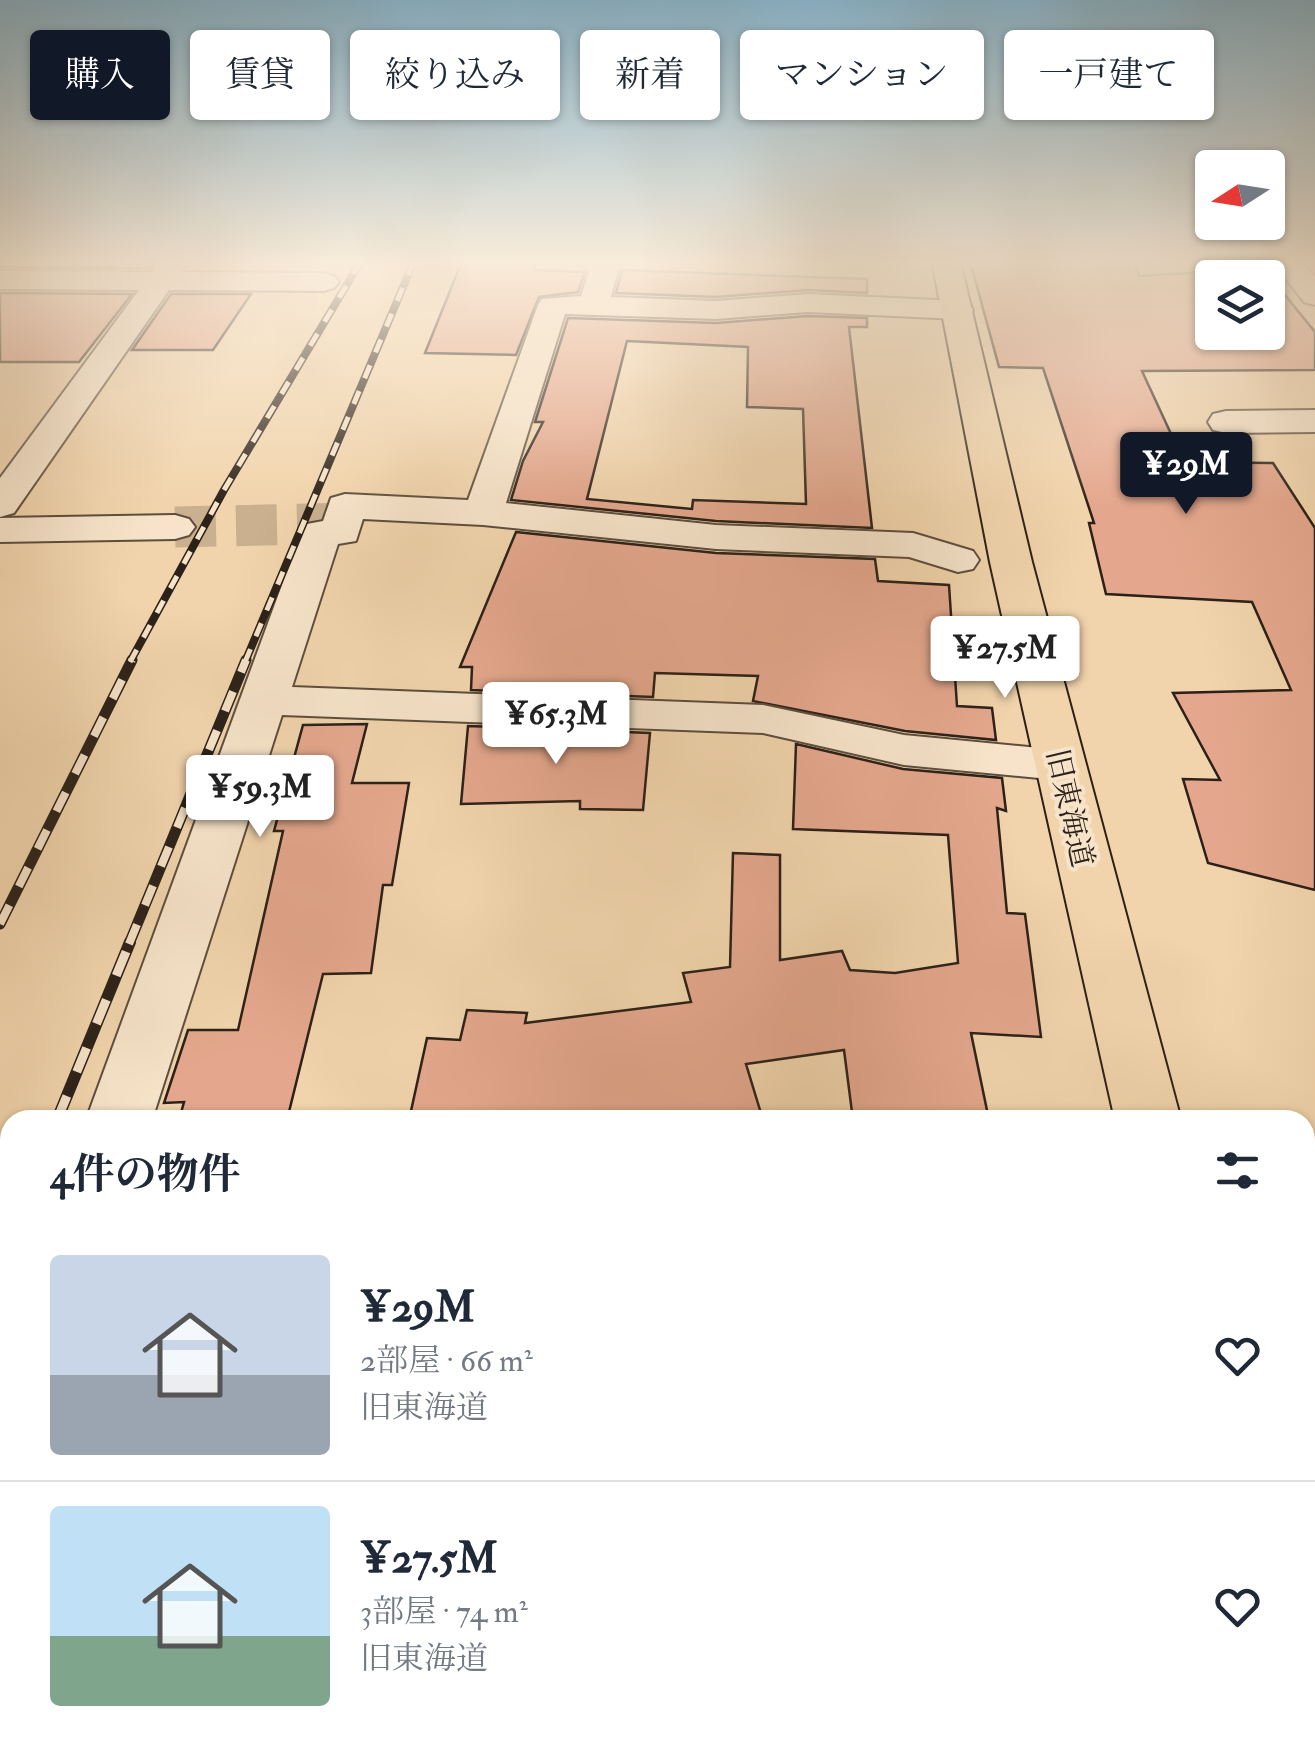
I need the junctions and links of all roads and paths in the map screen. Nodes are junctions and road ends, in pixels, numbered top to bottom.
1 (116, 343) edge
2 (540, 343) edge
3 (965, 343) edge
4 (1315, 421) edge
5 (1226, 422) dead end
6 (0, 505) edge
7 (483, 514) junction
8 (354, 523) tunnel mouth
9 (175, 527) tunnel mouth
10 (0, 530) edge
11 (958, 560) junction
12 (1012, 562) junction
13 (264, 700) junction
14 (1060, 764) junction
15 (123, 1110) edge
16 (1146, 1110) edge

1 - 6 street
2 - 7 street
3 - 12 main road, 旧東海道
4 - 5 street
7 - 11 street
7 - 13 street
8 - 11 street
9 - 10 street
11 - 12 street
12 - 14 main road, 旧東海道
13 - 14 street
13 - 15 street
14 - 16 main road, 旧東海道

